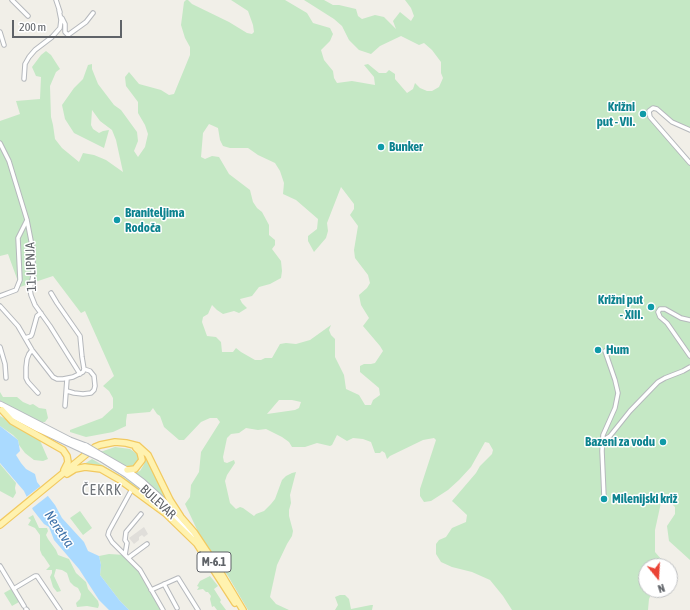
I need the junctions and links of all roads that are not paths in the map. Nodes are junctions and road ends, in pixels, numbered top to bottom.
1 (12, 0) edge
2 (54, 1) edge
3 (59, 10) junction
4 (93, 13) dead end
5 (28, 16) dead end
6 (0, 32) edge
7 (4, 45) dead end
8 (24, 79) dead end
9 (690, 130) edge
10 (0, 143) edge
11 (690, 163) edge
12 (27, 220) junction
13 (51, 293) dead end
14 (0, 296) edge
15 (0, 306) edge
16 (41, 313) junction
17 (690, 320) edge
18 (25, 338) junction
19 (0, 347) edge
20 (32, 350) junction
21 (605, 351) dead end
22 (690, 356) edge
23 (690, 367) edge
24 (84, 369) junction
25 (80, 374) junction
26 (6, 378) dead end
27 (67, 378) junction
28 (67, 391) junction
29 (38, 393) dead end
30 (65, 406) dead end
31 (1, 408) edge
32 (602, 441) junction
33 (131, 444) junction
34 (100, 456) junction
35 (126, 470) junction
36 (61, 476) junction
37 (132, 490) junction
38 (604, 497) dead end
39 (141, 514) dead end
40 (180, 517) junction
41 (0, 525) edge
42 (147, 544) dead end
43 (197, 544) junction
44 (125, 555) junction
45 (128, 558) junction
46 (0, 566) edge
47 (164, 584) junction
48 (15, 588) junction
49 (151, 590) junction
50 (26, 608) edge
51 (177, 608) dead end
52 (60, 610) edge
53 (163, 610) edge
54 (198, 610) edge
55 (239, 610) edge
56 (243, 610) edge

1 - 5 street
2 - 3 street
3 - 4 street
3 - 8 street
6 - 7 street
9 - 11 street
10 - 12 street, 11. LIPNJA
12 - 14 street, 11. LIPNJA
12 - 16 street, 11. LIPNJA
13 - 24 street, 11. LIPNJA
15 - 18 street
16 - 18 street
16 - 25 street, 11. LIPNJA
17 - 22 street
18 - 20 street
19 - 26 street
20 - 27 street
20 - 29 street
21 - 32 street
23 - 32 street
24 - 25 street
24 - 28 street, 11. LIPNJA
25 - 27 street
27 - 28 street
28 - 30 street
31 - 34 main road, BULEVAR, bridge
31 - 36 main road
32 - 38 street
33 - 35 main road
33 - 36 main road, M-6.1
33 - 40 main road, M-6.1
34 - 35 main road
34 - 43 main road, BULEVAR
35 - 40 main road
36 - 37 main road, M-6.1
36 - 41 main road, M-6.1
37 - 43 main road, M-6.1
37 - 44 street
39 - 44 street
40 - 56 main road, M-6.1
42 - 45 street
43 - 55 main road, BULEVAR / M-6.1
44 - 45 street
45 - 49 street
46 - 48 street
47 - 49 street
47 - 51 street
47 - 54 street
48 - 50 street
48 - 52 street
49 - 53 street

